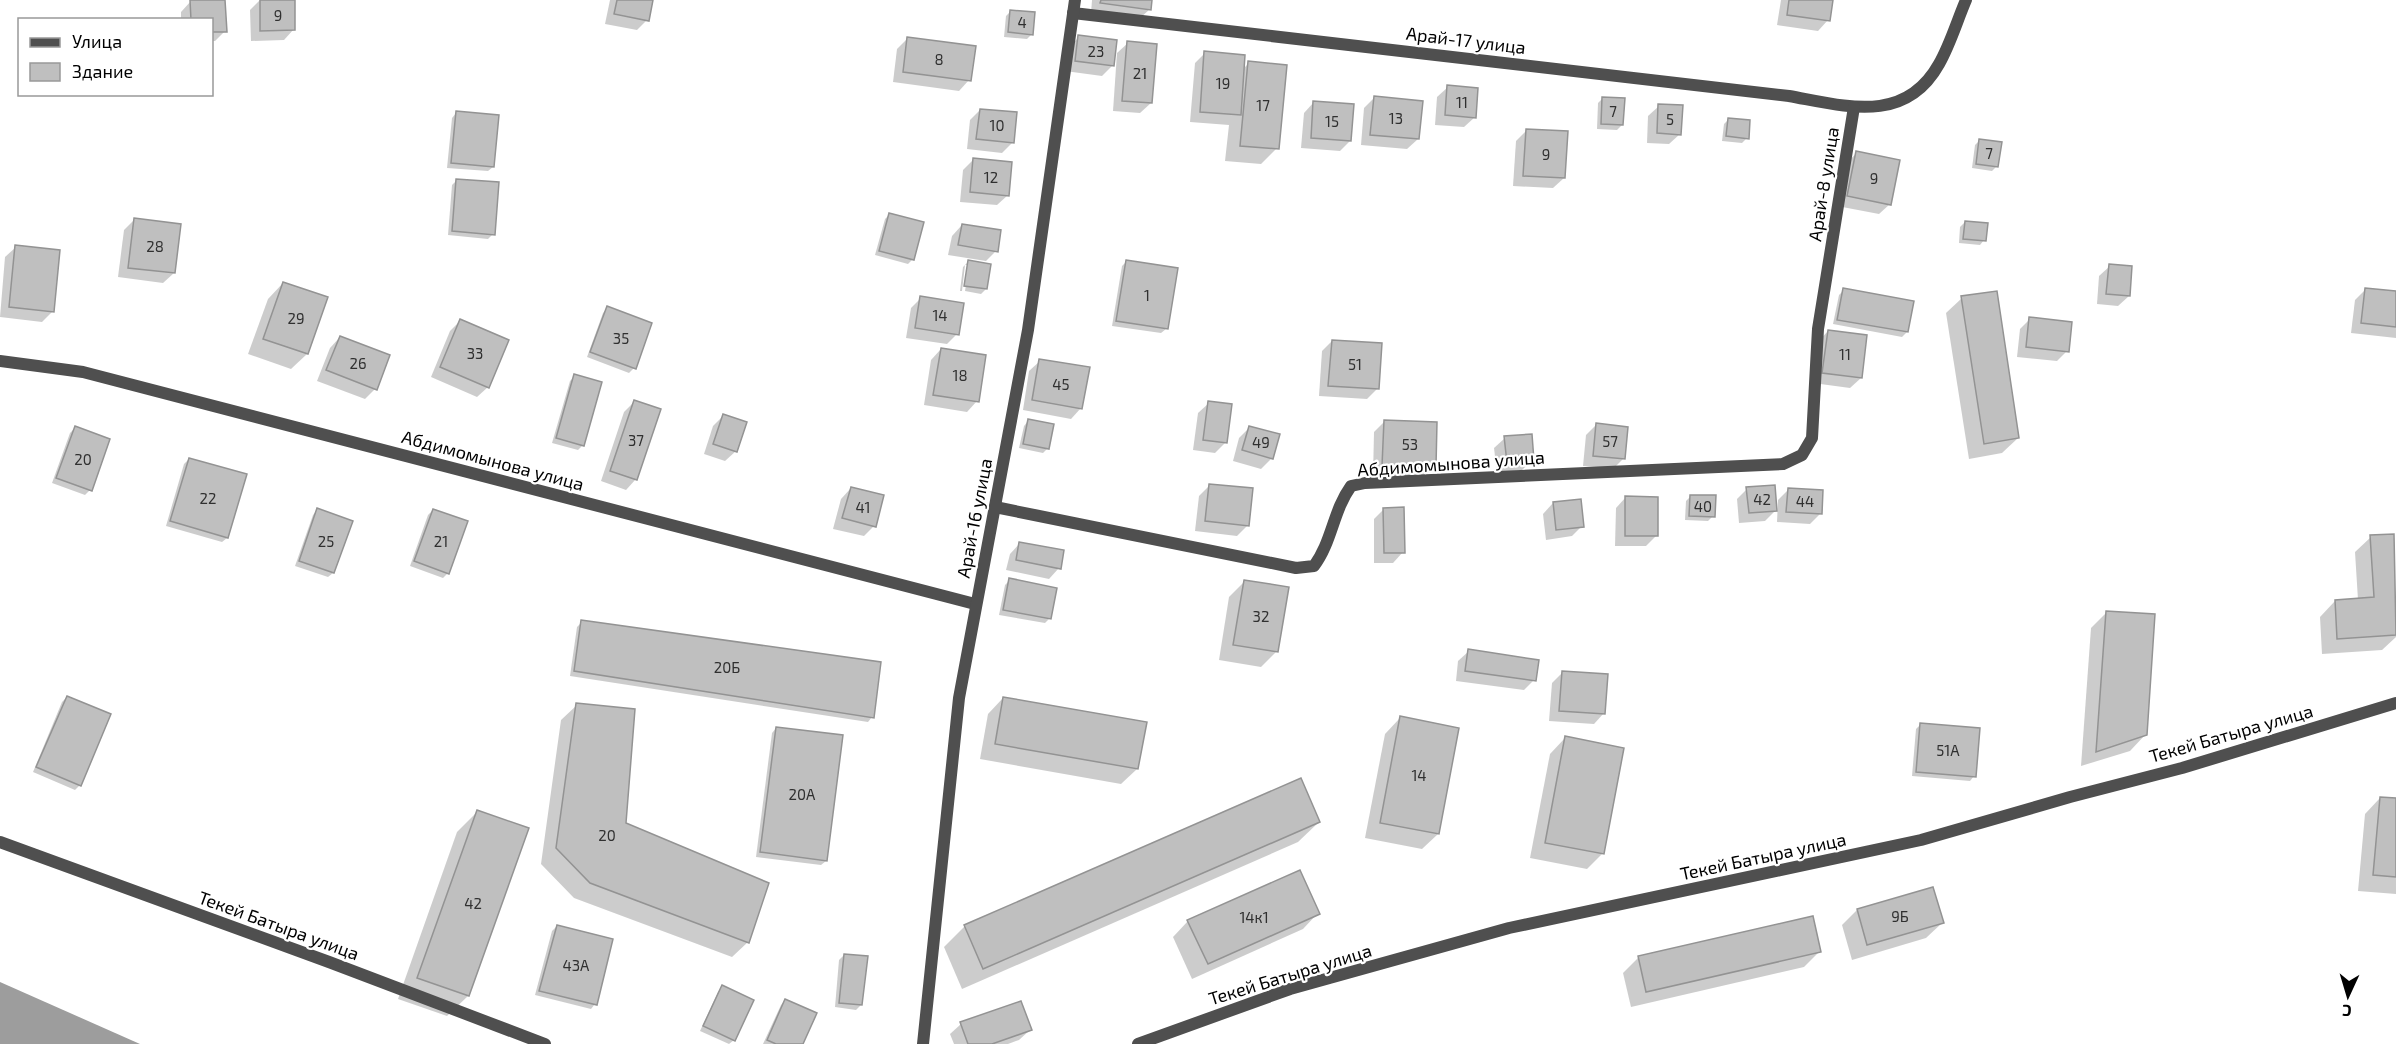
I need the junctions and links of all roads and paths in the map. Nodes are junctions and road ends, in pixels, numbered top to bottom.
1 (1966, 0) edge
2 (1074, 6) edge
3 (1854, 107) junction
4 (0, 361) edge
5 (1812, 438) joint
6 (995, 507) junction
7 (975, 604) junction
8 (2396, 703) edge
9 (0, 842) edge
10 (545, 1044) edge
11 (923, 1044) edge
12 (1138, 1044) edge

1 - 3 street, Арай-8 улица
2 - 3 street, Арай-17 улица
2 - 6 street, Арай-16 улица
3 - 5 street, Арай-8 улица
4 - 7 street, Абдимомынова улица
5 - 6 street, Абдимомынова улица
6 - 7 street, Арай-16 улица
7 - 11 street, Арай-16 улица
8 - 12 street, Текей Батыра улица
9 - 10 street, Текей Батыра улица

